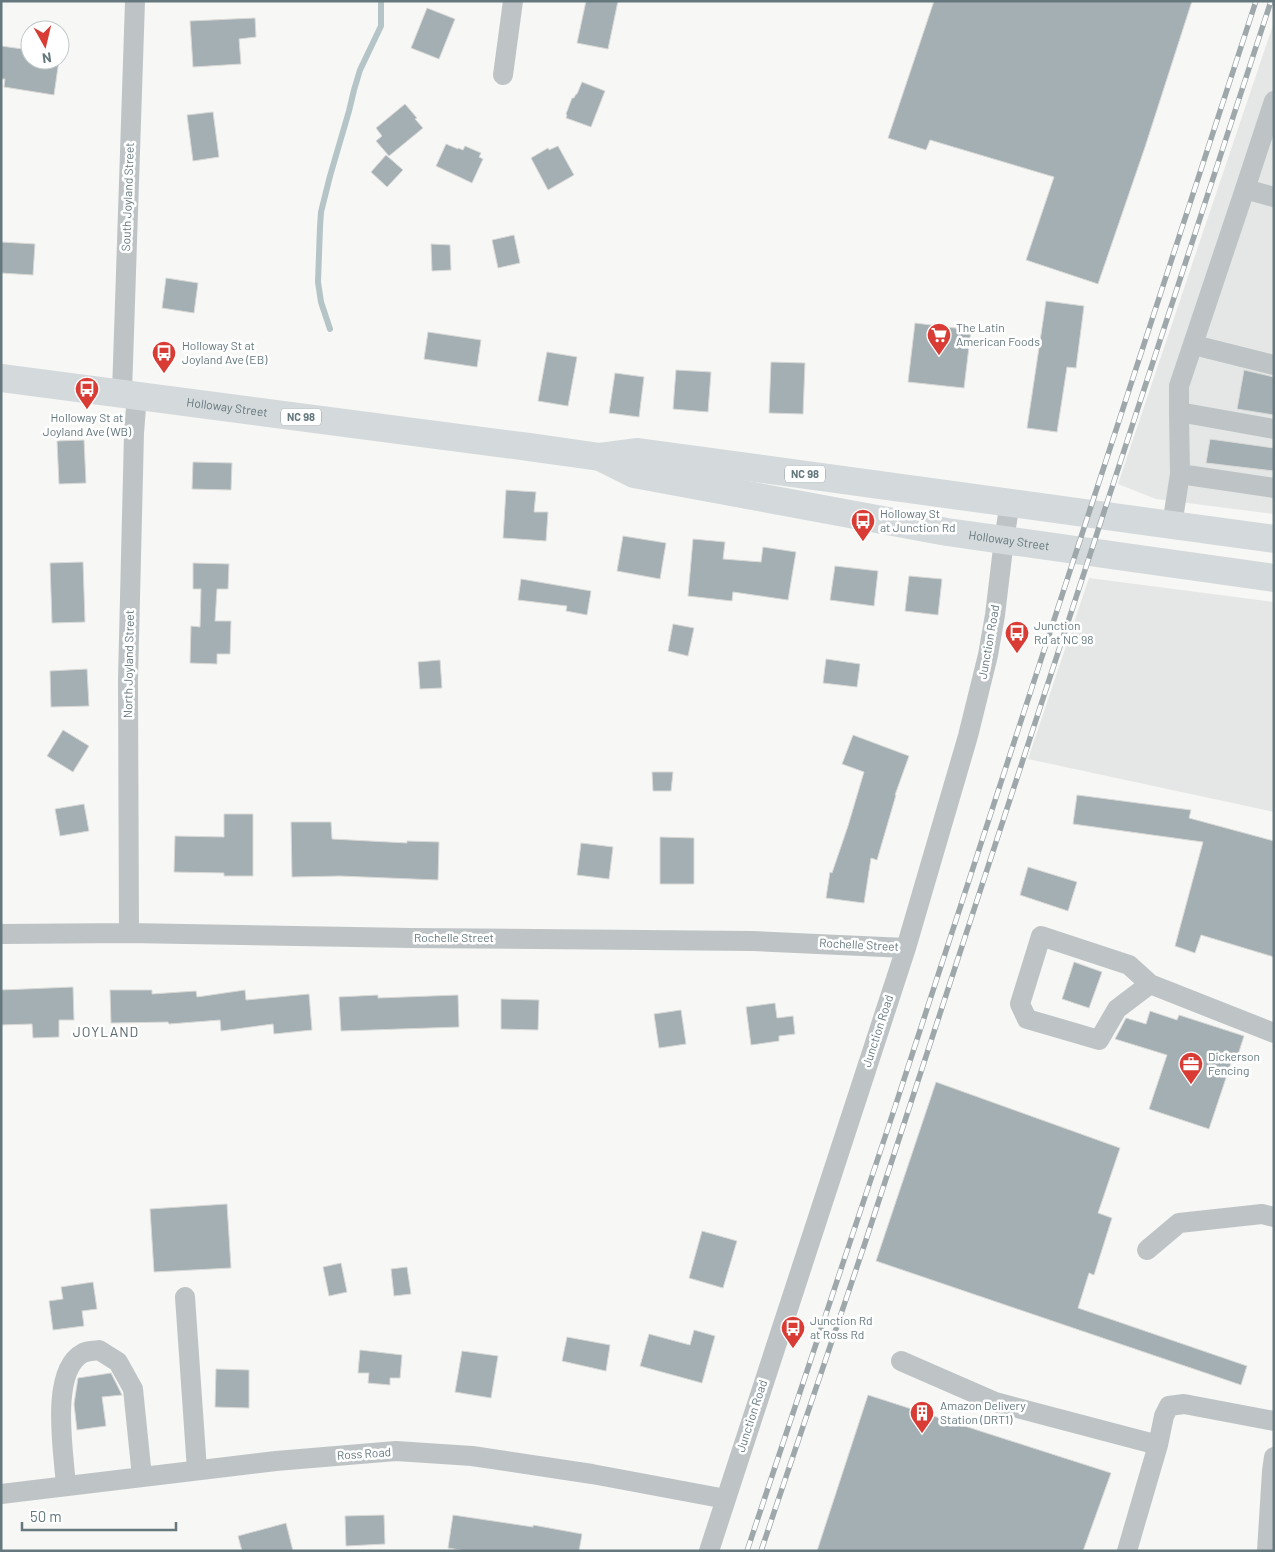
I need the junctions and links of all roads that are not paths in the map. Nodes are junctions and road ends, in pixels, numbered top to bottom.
1 (135, 1) edge
2 (513, 1) edge
3 (503, 75) dead end
4 (1274, 102) edge
5 (1245, 189) junction
6 (1274, 197) edge
7 (1194, 345) junction
8 (1274, 365) edge
9 (1, 378) edge
10 (129, 394) junction
11 (1179, 412) junction
12 (1274, 430) edge
13 (600, 457) junction
14 (1180, 474) junction
15 (1274, 488) edge
16 (1010, 502) junction
17 (1172, 525) junction
18 (1274, 539) edge
19 (1004, 540) junction
20 (1274, 578) edge
21 (129, 933) junction
22 (1, 934) edge
23 (906, 948) junction
24 (1150, 984) junction
25 (1274, 1033) edge
26 (1274, 1217) edge
27 (1147, 1250) dead end
28 (185, 1297) dead end
29 (901, 1361) dead end
30 (1274, 1421) edge
31 (1158, 1446) junction
32 (1274, 1457) edge
33 (197, 1470) junction
34 (142, 1477) junction
35 (66, 1486) junction
36 (1, 1494) edge
37 (726, 1499) junction
38 (709, 1551) edge
39 (1127, 1551) edge
40 (1267, 1551) edge

1 - 10 street, South Joyland Street
2 - 3 street
4 - 5 street
5 - 6 street
5 - 7 street
7 - 8 street
7 - 11 street
9 - 10 highway, Holloway Street / NC 98
10 - 13 highway, Holloway Street / NC 98
10 - 21 street, North Joyland Street
11 - 12 street
11 - 14 street
13 - 16 highway, Holloway Street / NC 98
13 - 19 highway, Holloway Street / NC 98
14 - 15 street
14 - 17 street
16 - 17 highway, Holloway Street / NC 98
16 - 19 street, Junction Road
17 - 18 highway, Holloway Street / NC 98
19 - 20 highway, Holloway Street / NC 98
19 - 23 street, Junction Road
21 - 22 street, Rochelle Street
21 - 23 street, Rochelle Street
23 - 37 street, Junction Road
24 - 24 street
24 - 25 street
26 - 27 street
28 - 33 street
29 - 31 street
30 - 31 street
31 - 39 street
32 - 40 street
33 - 34 street, Ross Road
33 - 37 street, Ross Road
34 - 35 street, Ross Road
34 - 35 street
35 - 36 street, Ross Road
37 - 38 street, Junction Road

